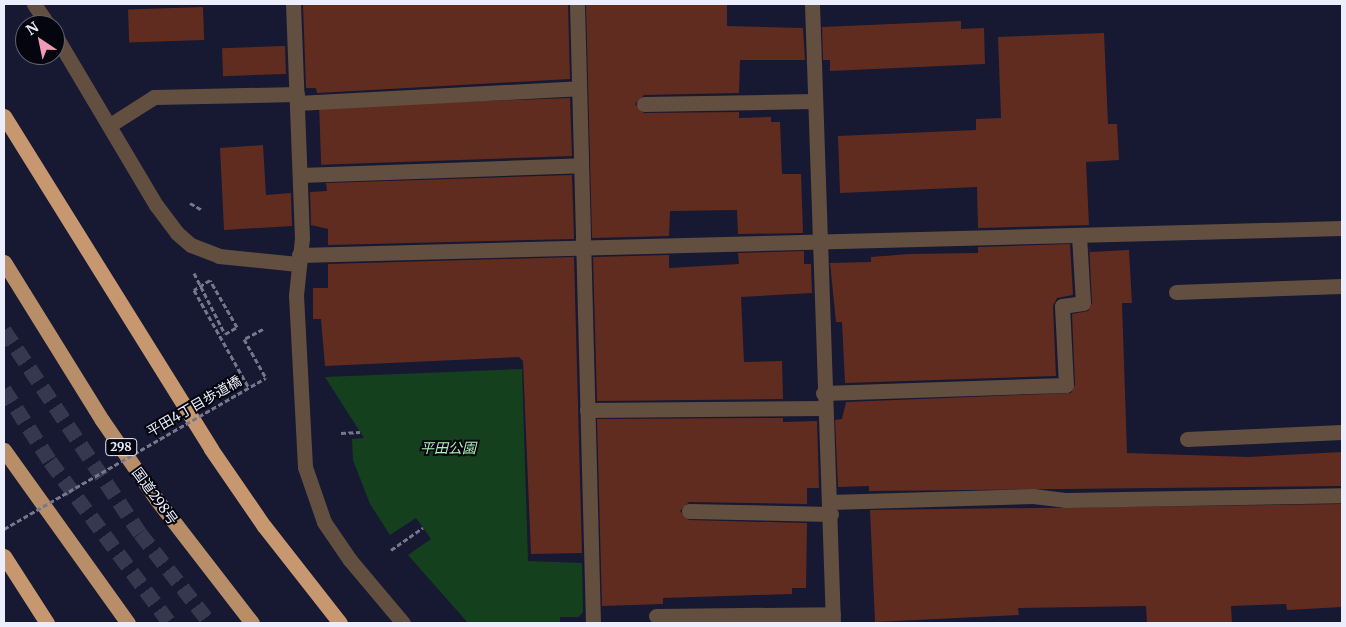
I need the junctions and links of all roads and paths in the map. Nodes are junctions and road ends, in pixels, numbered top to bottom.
1 (34, 4) edge
2 (293, 4) edge
3 (577, 4) edge
4 (812, 4) edge
5 (41, 15) edge
6 (65, 51) edge
7 (579, 88) junction
8 (297, 99) junction
9 (814, 101) junction
10 (644, 104) dead end
11 (4, 116) edge
12 (110, 125) junction
13 (581, 165) junction
14 (300, 175) junction
15 (1342, 228) edge
16 (1079, 235) junction
17 (821, 242) junction
18 (583, 249) junction
19 (298, 259) junction
20 (4, 262) edge
21 (194, 272) dead end
22 (1342, 286) edge
23 (1176, 292) dead end
24 (263, 329) dead end
25 (249, 388) junction
26 (822, 393) junction
27 (823, 408) junction
28 (587, 410) junction
29 (360, 432) dead end
30 (1342, 432) edge
31 (341, 433) dead end
32 (1187, 439) dead end
33 (4, 450) edge
34 (1342, 495) edge
35 (831, 508) junction
36 (689, 511) dead end
37 (423, 528) dead end
38 (4, 529) edge
39 (391, 550) dead end
40 (4, 556) edge
41 (656, 616) dead end
42 (833, 618) edge
43 (47, 623) edge
44 (128, 623) edge
45 (252, 623) edge
46 (340, 623) edge
47 (403, 623) edge
48 (593, 623) edge

1 - 5 street
2 - 8 street
3 - 7 street
4 - 9 street
6 - 12 street
7 - 8 street
7 - 13 street
8 - 12 street
8 - 14 street
9 - 10 street
9 - 17 street
11 - 46 highway
12 - 19 street
13 - 14 street
13 - 18 street
14 - 19 street
15 - 16 street
16 - 17 street
16 - 26 street
17 - 18 street
17 - 26 street
18 - 19 street
18 - 28 street
19 - 47 street
20 - 45 highway, 国道298号 / 298
21 - 25 path, bridge
22 - 23 street
24 - 25 path, 平田4丁目歩道橋, bridge
25 - 38 path, 平田4丁目歩道橋, bridge
26 - 27 street
27 - 28 street
27 - 35 street
28 - 48 street
29 - 31 path
30 - 32 street
33 - 44 highway
34 - 35 street
35 - 36 street
35 - 42 street
37 - 39 path
40 - 43 highway
41 - 42 street

